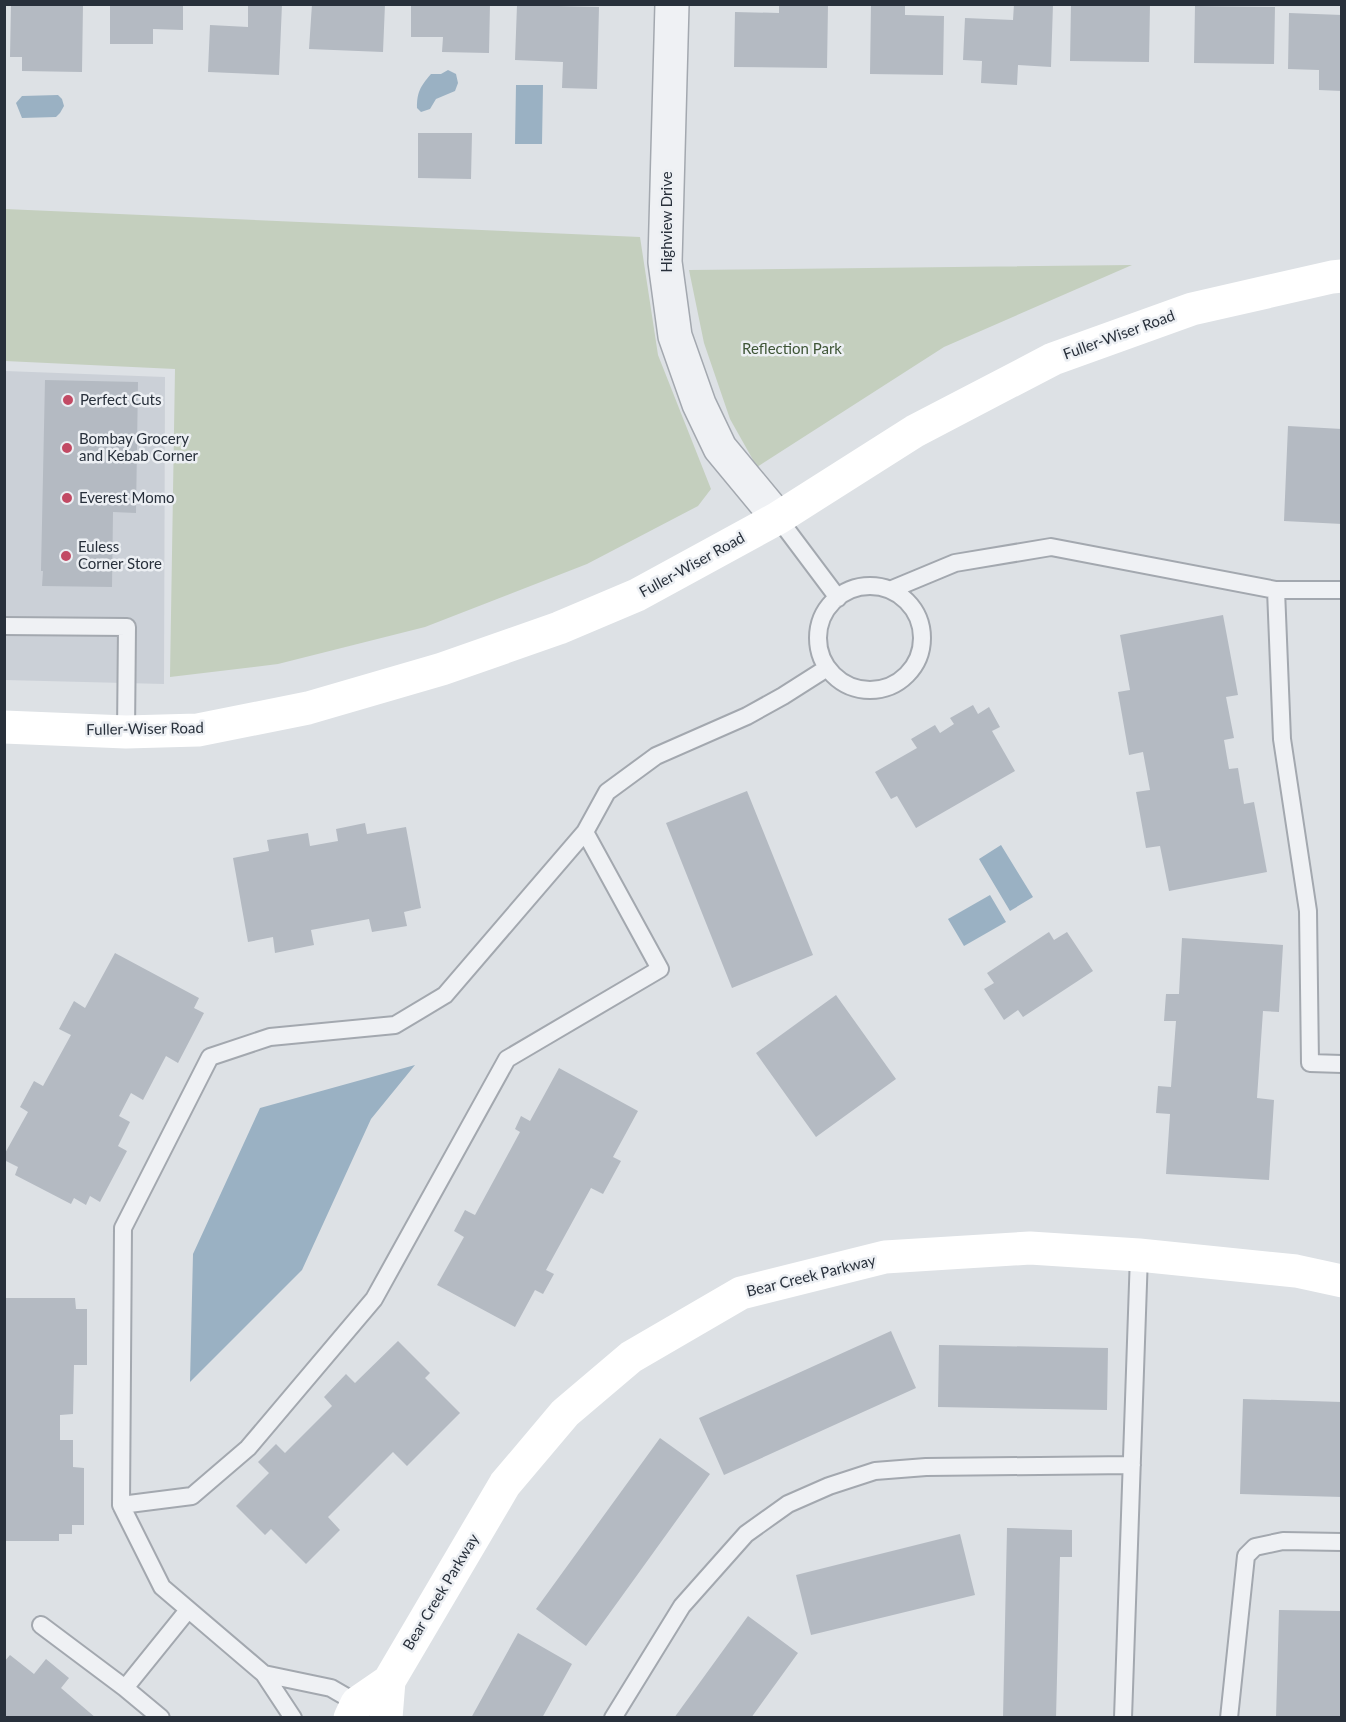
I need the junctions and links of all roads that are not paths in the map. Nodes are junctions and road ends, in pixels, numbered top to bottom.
1 (672, 4) edge
2 (1341, 276) edge
3 (778, 518) junction
4 (890, 590) junction
5 (1276, 590) junction
6 (1341, 590) edge
7 (838, 598) junction
8 (4, 626) edge
9 (827, 668) junction
10 (4, 727) edge
11 (126, 732) junction
12 (585, 832) junction
13 (1341, 1064) edge
14 (1139, 1255) junction
15 (1341, 1281) edge
16 (1132, 1466) junction
17 (121, 1505) junction
18 (1341, 1542) edge
19 (188, 1610) junction
20 (41, 1625) dead end
21 (264, 1674) junction
22 (124, 1688) junction
23 (368, 1714) edge
24 (161, 1718) edge
25 (293, 1718) edge
26 (613, 1718) edge
27 (1123, 1718) edge
28 (1229, 1718) edge

1 - 3 street, Highview Drive
2 - 3 street, Fuller-Wiser Road
3 - 7 lane
3 - 11 street, Fuller-Wiser Road
4 - 5 lane
4 - 7 lane
4 - 9 lane
5 - 6 lane
5 - 13 lane
7 - 9 lane
8 - 11 lane
9 - 12 lane
10 - 11 street, Fuller-Wiser Road
12 - 17 lane
12 - 17 lane
14 - 15 street, Bear Creek Parkway
14 - 16 lane
14 - 23 street, Bear Creek Parkway
16 - 26 lane
16 - 27 lane
17 - 19 lane
18 - 28 lane
19 - 21 lane
19 - 22 lane
20 - 22 lane
21 - 23 lane
21 - 25 lane
22 - 24 lane

